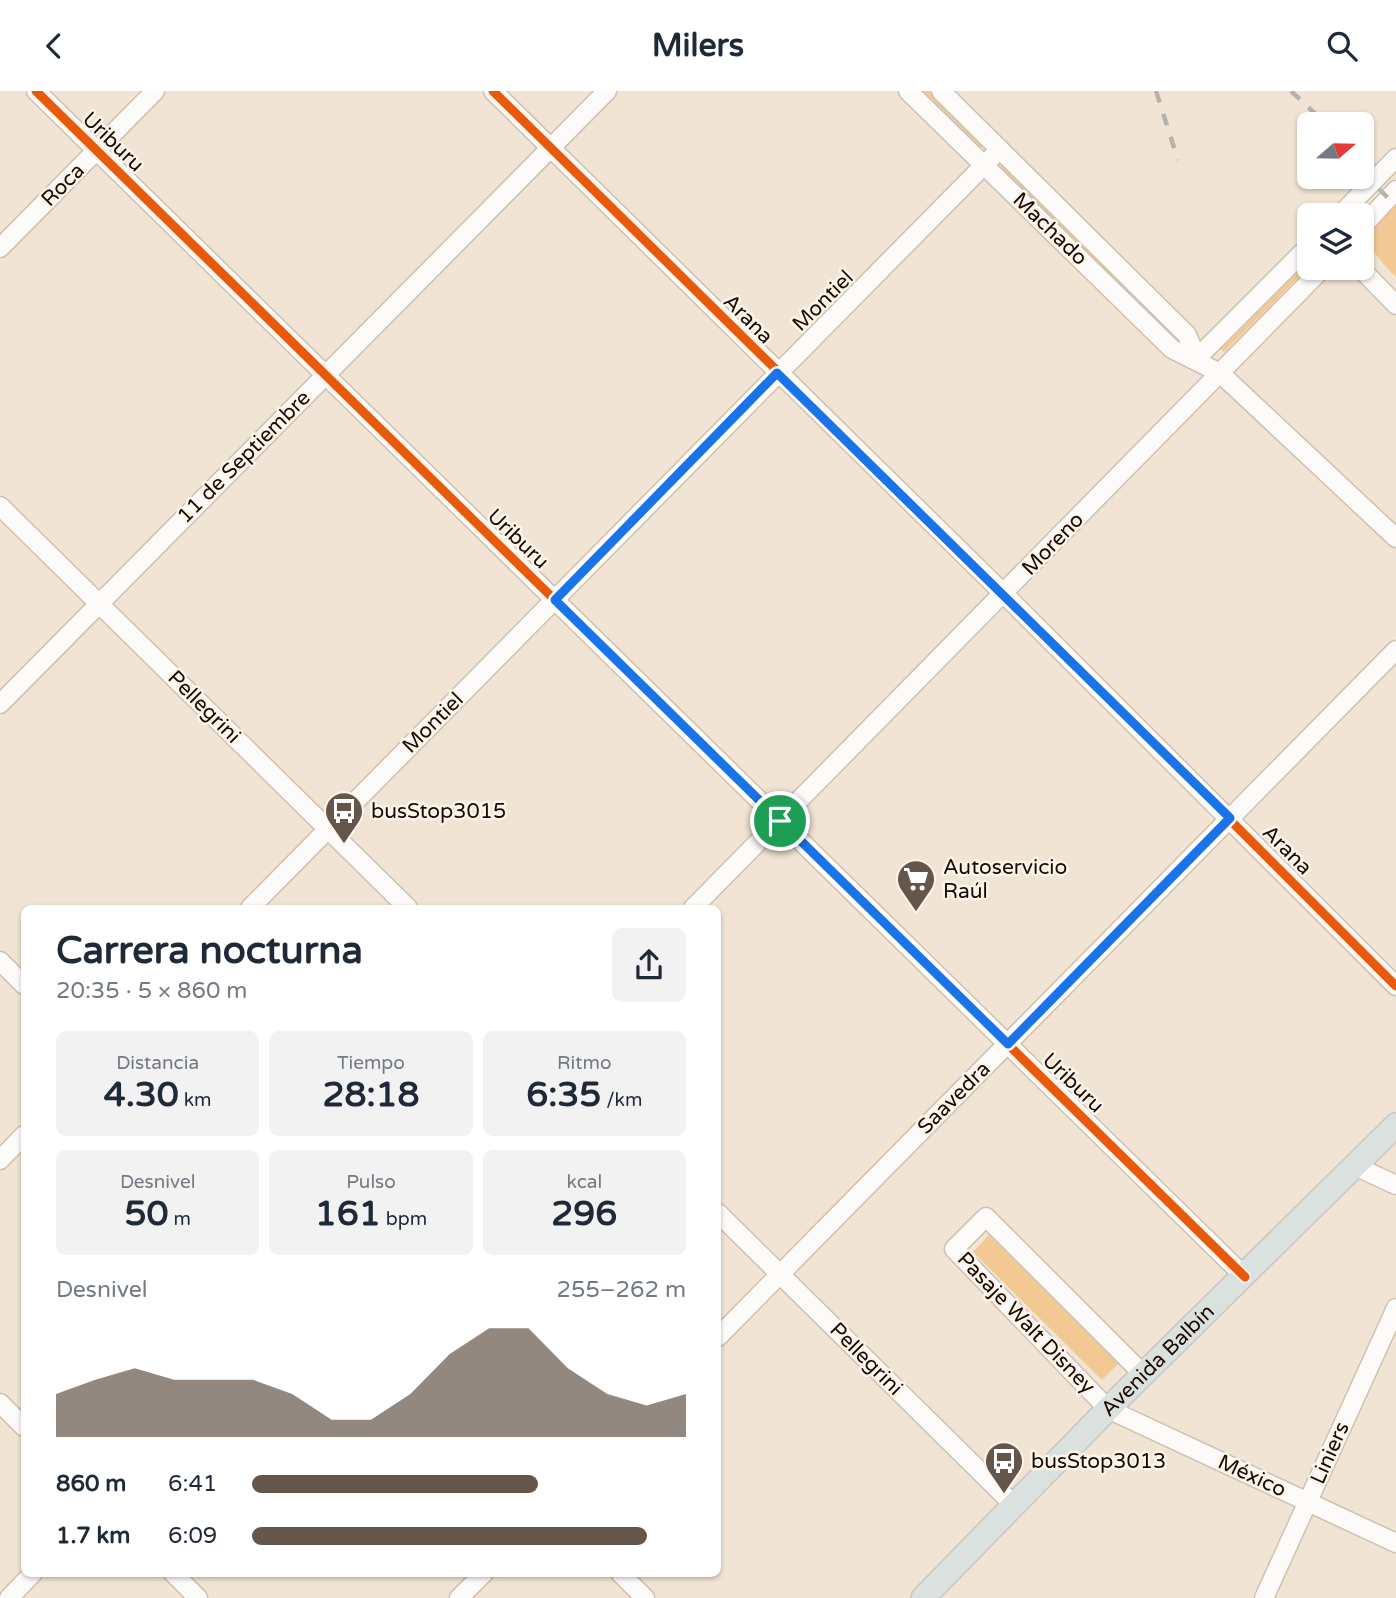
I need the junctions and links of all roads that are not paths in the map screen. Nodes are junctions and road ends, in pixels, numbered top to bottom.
1 (36, 91) edge
2 (155, 91) edge
3 (493, 91) edge
4 (607, 91) edge
5 (908, 91) edge
6 (941, 91) edge
7 (550, 148) junction
8 (1000, 149) junction
9 (97, 151) junction
10 (1396, 158) edge
11 (985, 165) junction
12 (1396, 190) edge
13 (1352, 203) edge
14 (1374, 214) edge
15 (0, 248) edge
16 (1297, 258) edge
17 (1311, 280) edge
18 (1370, 280) edge
19 (1396, 305) edge
20 (1197, 358) junction
21 (777, 373) junction
22 (1220, 373) junction
23 (326, 375) junction
24 (0, 506) edge
25 (1396, 538) edge
26 (1004, 594) junction
27 (555, 600) junction
28 (99, 604) junction
29 (1396, 650) edge
30 (0, 704) edge
31 (1230, 818) junction
32 (780, 821) junction
33 (328, 829) junction
34 (253, 905) edge
35 (405, 905) edge
36 (696, 905) edge
37 (0, 961) edge
38 (21, 982) edge
39 (1396, 986) edge
40 (1008, 1044) junction
41 (1396, 1125) edge
42 (21, 1138) edge
43 (0, 1160) edge
44 (1355, 1166) junction
45 (1396, 1185) edge
46 (721, 1216) edge
47 (780, 1274) junction
48 (1245, 1277) junction
49 (1396, 1308) edge
50 (721, 1334) edge
51 (1143, 1375) junction
52 (0, 1403) edge
53 (1108, 1409) junction
54 (21, 1424) edge
55 (1308, 1502) junction
56 (1014, 1505) junction
57 (1396, 1543) edge
58 (29, 1577) edge
59 (177, 1577) edge
60 (480, 1577) edge
61 (624, 1577) edge
62 (9, 1598) edge
63 (198, 1598) edge
64 (459, 1598) edge
65 (645, 1598) edge
66 (923, 1598) edge
67 (1264, 1598) edge

1 - 9 street, Uriburu
2 - 9 street, Roca
3 - 7 street, Arana
4 - 7 street, 11 de Septiembre
5 - 11 street, Machado
6 - 8 street, Machado
7 - 21 street, Arana
7 - 23 street, 11 de Septiembre
8 - 11 street, Montiel
8 - 20 street, Machado
9 - 15 street, Roca
9 - 23 street, Uriburu
10 - 13 street
11 - 20 street, Machado
11 - 21 street, Montiel
12 - 14 street
16 - 20 street
17 - 22 street, Moreno
18 - 19 street
20 - 22 street, Machado
21 - 26 street, Arana
21 - 27 street, Montiel
22 - 25 street, Machado
22 - 26 street, Moreno
23 - 27 street, Uriburu
23 - 28 street, 11 de Septiembre
24 - 28 street, Pellegrini
26 - 31 street, Arana
26 - 32 street, Moreno
27 - 32 street, Uriburu
27 - 33 street, Montiel
28 - 30 street, 11 de Septiembre
28 - 33 street, Pellegrini
29 - 31 street, Saavedra
31 - 39 street, Arana
31 - 40 street, Saavedra
32 - 36 street, Moreno
32 - 40 street, Uriburu
33 - 34 street, Montiel
33 - 35 street, Pellegrini
37 - 38 street
40 - 47 street, Saavedra
40 - 48 street, Uriburu
41 - 44 main road, Avenida Balbín
42 - 43 street
44 - 45 street
44 - 48 main road, Avenida Balbín
46 - 47 street, Pellegrini
47 - 50 street, Saavedra
47 - 56 street, Pellegrini
48 - 51 main road, Avenida Balbín
49 - 55 street, Liniers
51 - 53 main road, Avenida Balbín
51 - 53 street, Pasaje Walt Disney
52 - 54 street
53 - 55 street, México
53 - 56 main road, Avenida Balbín
55 - 57 street, México
55 - 67 street, Liniers
56 - 66 main road, Avenida Balbín
58 - 62 street
59 - 63 street
60 - 64 street
61 - 65 street

